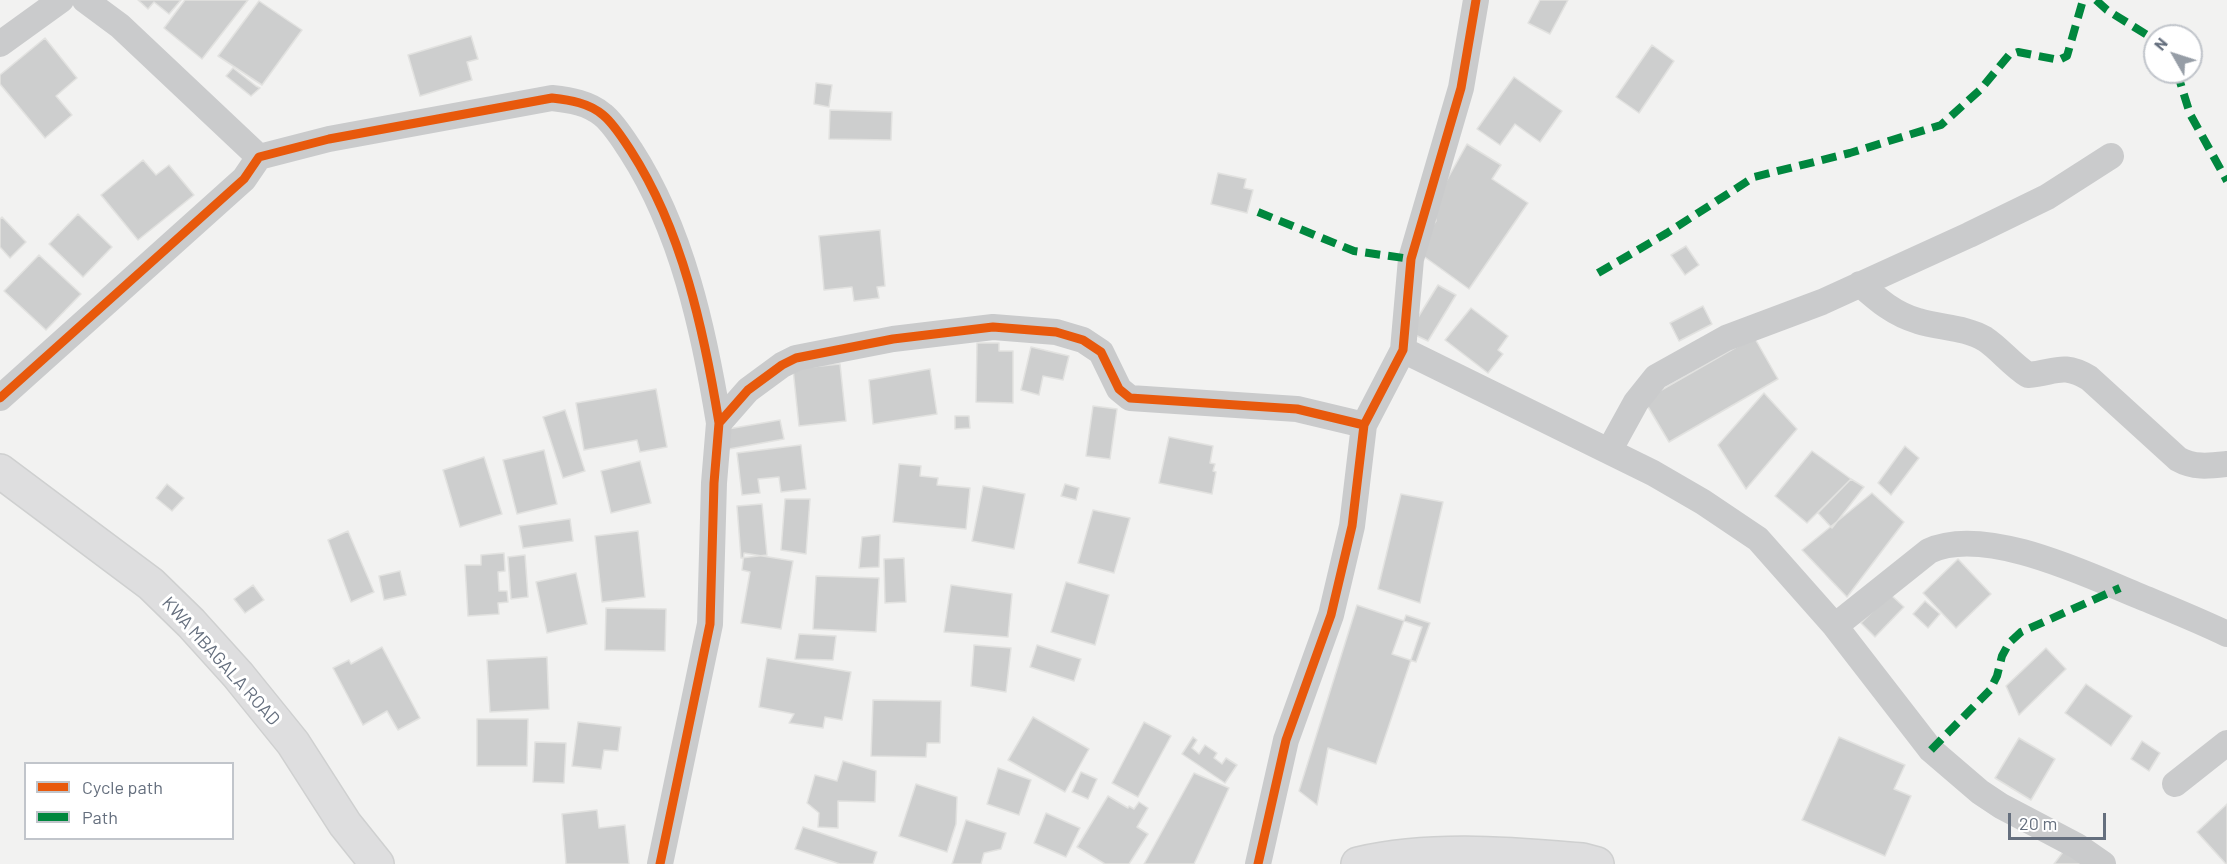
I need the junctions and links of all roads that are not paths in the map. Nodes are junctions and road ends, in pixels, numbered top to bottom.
1 (61, 0) edge
2 (85, 0) edge
3 (1476, 0) edge
4 (0, 44) edge
5 (2110, 156) dead end
6 (259, 157) junction
7 (1860, 284) junction
8 (1402, 350) junction
9 (0, 398) edge
10 (719, 423) junction
11 (1364, 425) junction
12 (1609, 451) junction
13 (2227, 464) edge
14 (0, 471) edge
15 (1835, 626) junction
16 (2227, 634) edge
17 (2227, 743) edge
18 (2175, 784) dead end
19 (377, 864) edge
20 (660, 864) edge
21 (1258, 864) edge
22 (1358, 864) edge
23 (1597, 864) edge
24 (2103, 864) edge

1 - 4 street
2 - 6 street
3 - 8 street
5 - 7 street
6 - 9 street
6 - 10 street
7 - 12 street
7 - 13 street
8 - 11 street
8 - 12 street
10 - 11 street
10 - 20 street
11 - 21 street
12 - 15 street
14 - 19 street, KWA MBAGALA ROAD
15 - 16 street
15 - 24 street
17 - 18 street
22 - 23 street

